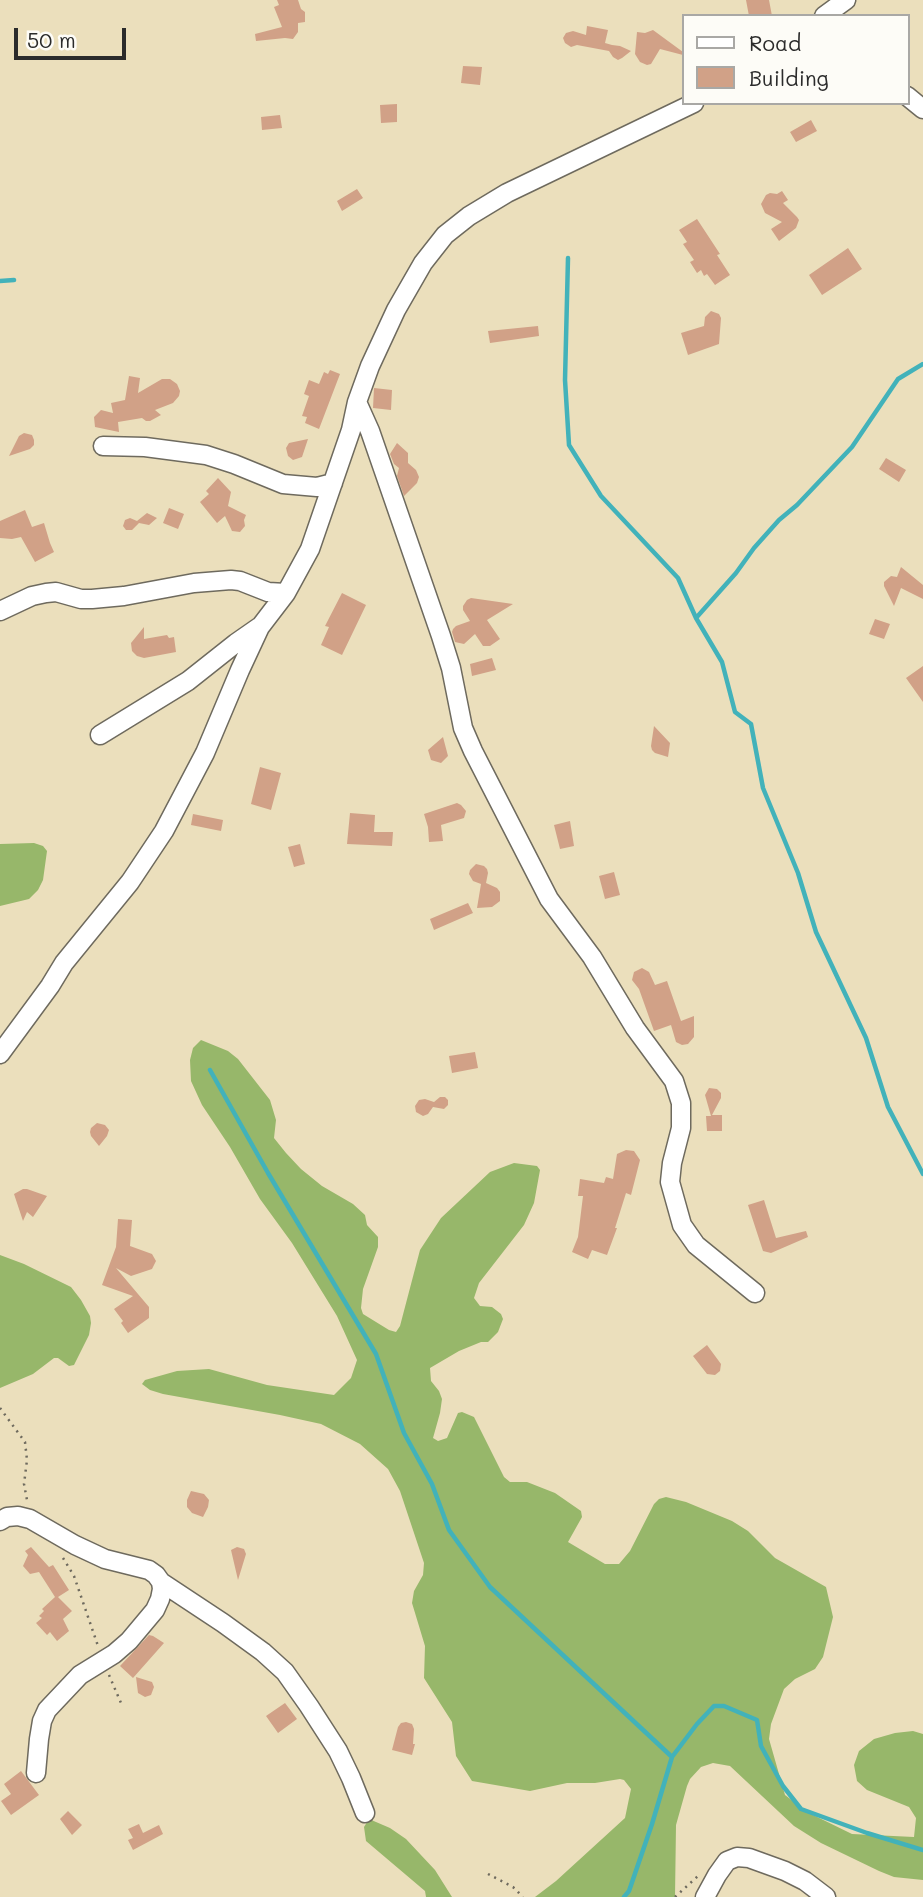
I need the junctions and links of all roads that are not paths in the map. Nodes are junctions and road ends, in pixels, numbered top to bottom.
1 (690, 105) edge
2 (357, 402) junction
3 (103, 446) dead end
4 (332, 484) junction
5 (286, 593) junction
6 (0, 611) edge
7 (260, 627) junction
8 (100, 735) dead end
9 (0, 1054) edge
10 (755, 1293) dead end
11 (0, 1521) edge
12 (161, 1582) junction
13 (36, 1773) dead end
14 (365, 1813) dead end
15 (705, 1897) edge
16 (826, 1897) edge

1 - 2 street
2 - 4 street
2 - 10 street
3 - 4 street
4 - 5 street
5 - 6 street
5 - 7 street
7 - 8 street
7 - 9 street
11 - 12 street
12 - 13 street
12 - 14 street
15 - 16 street

